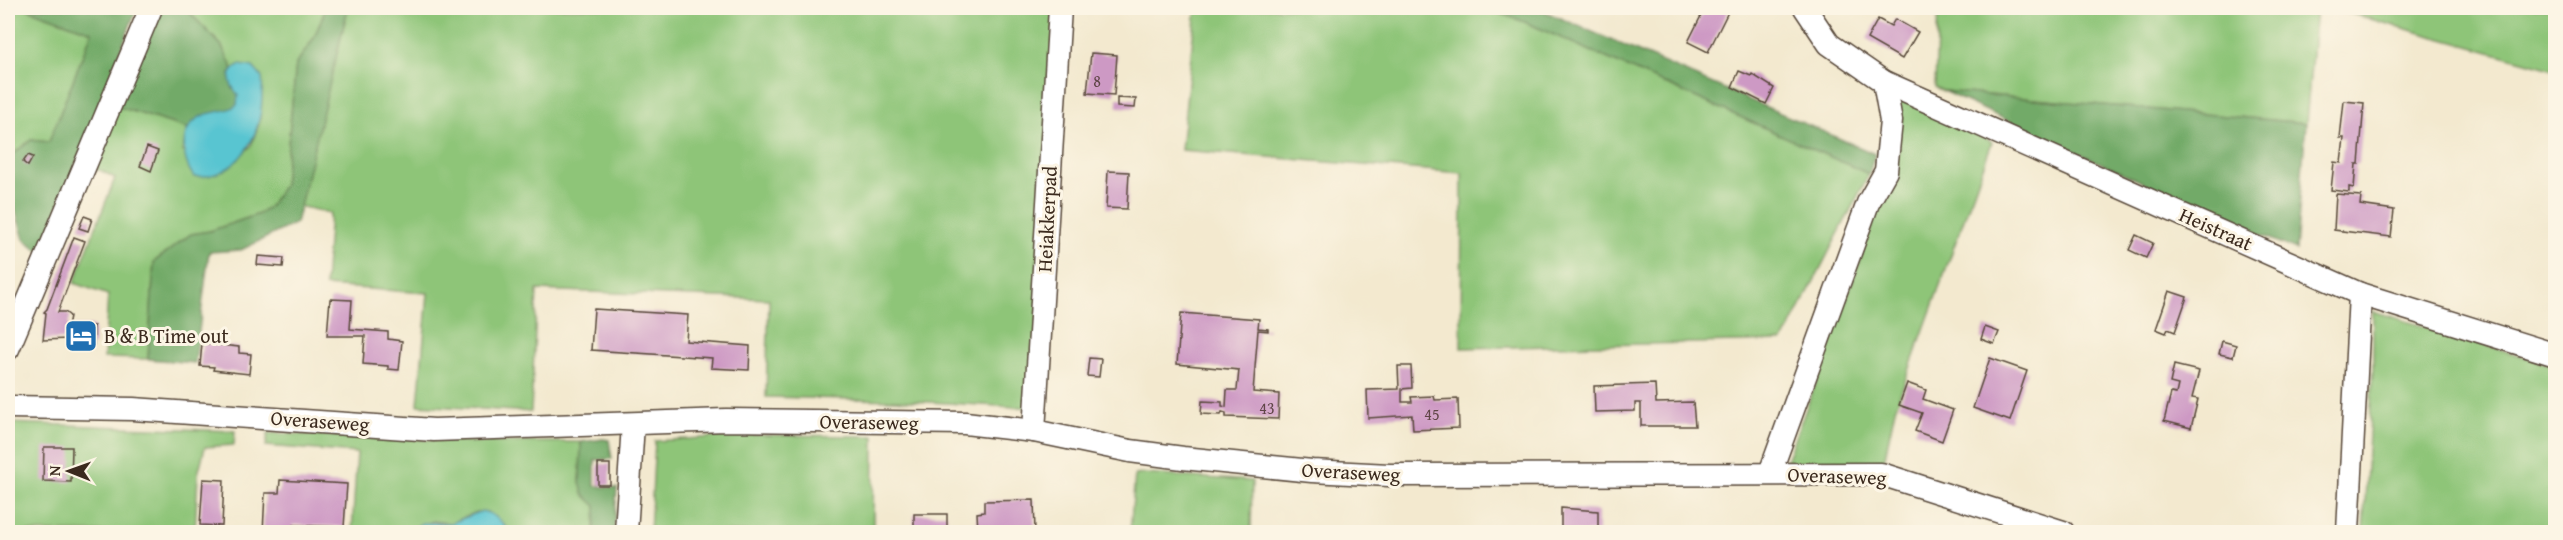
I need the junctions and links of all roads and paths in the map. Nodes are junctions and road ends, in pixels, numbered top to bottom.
1 (151, 8) edge
2 (1060, 8) edge
3 (1805, 8) edge
4 (1884, 82) junction
5 (2360, 294) junction
6 (8, 349) edge
7 (2556, 354) edge
8 (8, 407) edge
9 (633, 423) junction
10 (1034, 430) junction
11 (1770, 474) junction
12 (626, 532) edge
13 (2063, 532) edge
14 (2348, 532) edge

1 - 6 street
2 - 10 street, Heiakkerpad
3 - 4 street, Heistraat
4 - 5 street, Heistraat
4 - 11 street
5 - 7 street, Heistraat
5 - 14 street
8 - 9 street, Overaseweg
9 - 10 street, Overaseweg
9 - 12 street
10 - 11 street, Overaseweg
11 - 13 street, Overaseweg

